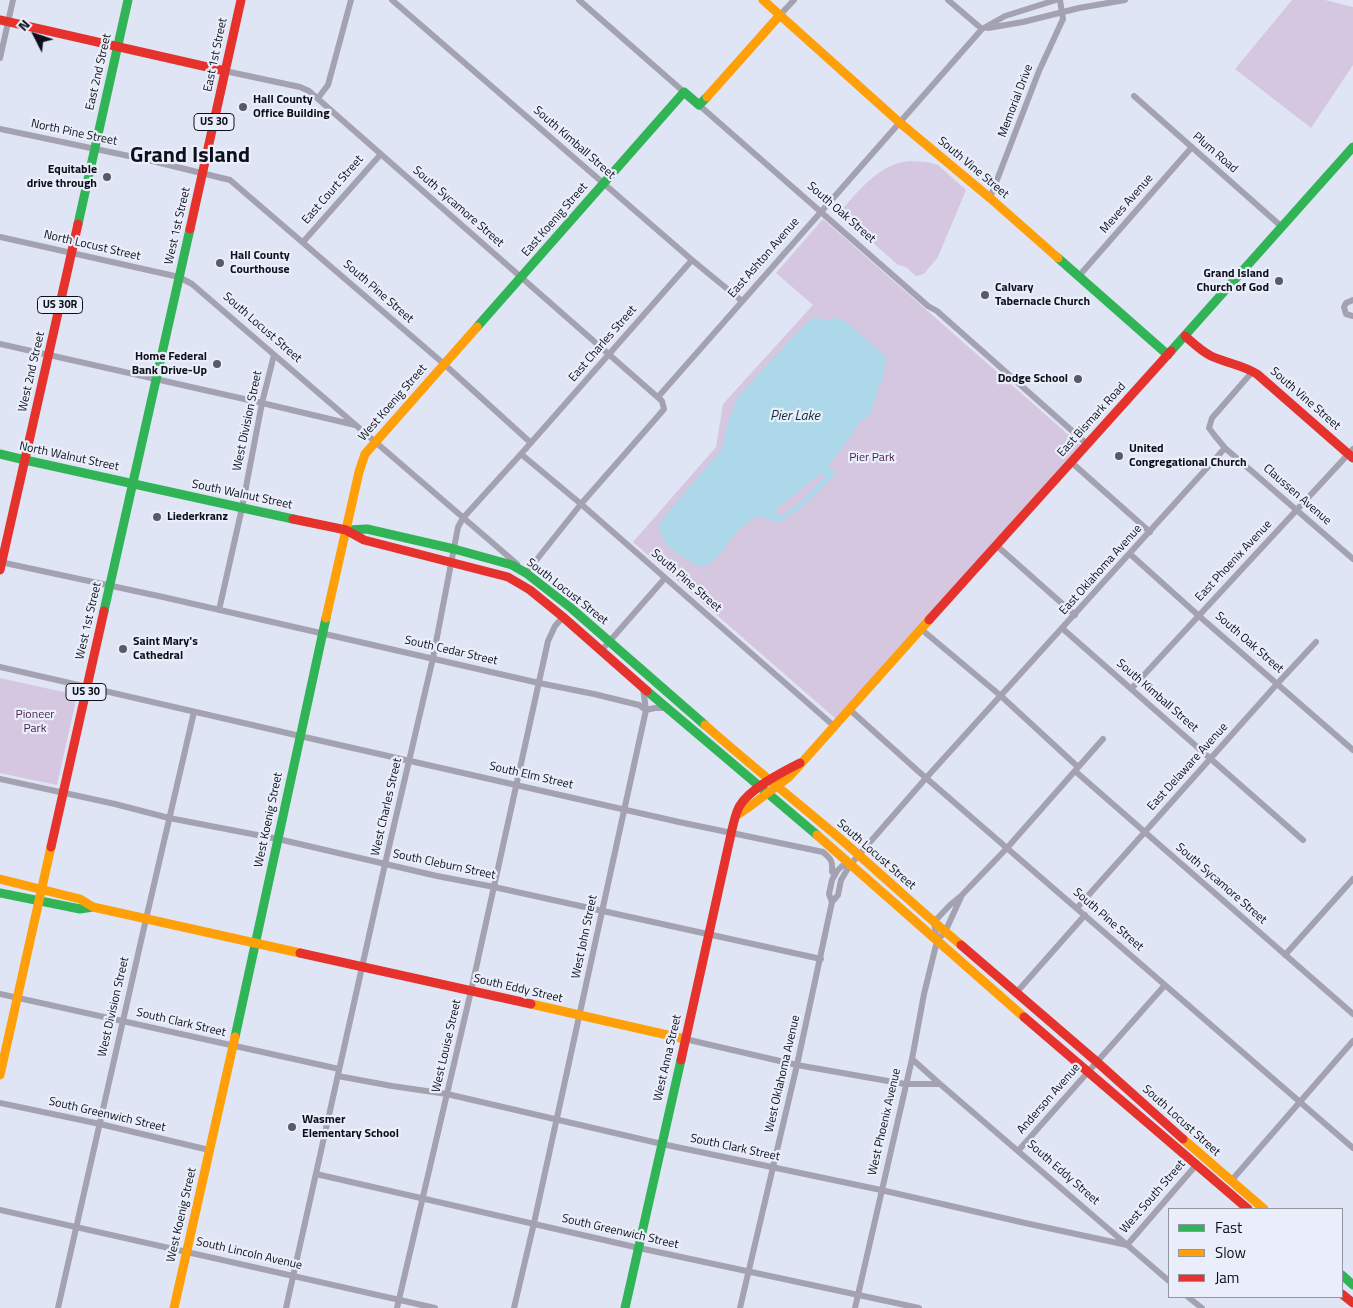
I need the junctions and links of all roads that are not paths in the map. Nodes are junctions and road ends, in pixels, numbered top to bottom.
1 (13, 0) edge
2 (128, 0) edge
3 (241, 0) edge
4 (351, 0) edge
5 (392, 0) edge
6 (578, 0) edge
7 (763, 0) edge
8 (794, 0) edge
9 (948, 0) edge
10 (1056, 0) edge
11 (1060, 0) edge
12 (1126, 0) edge
13 (1062, 12) junction
14 (780, 15) junction
15 (4, 21) edge
16 (982, 29) junction
17 (118, 47) junction
18 (0, 58) edge
19 (225, 71) junction
20 (684, 92) junction
21 (1134, 96) dead end
22 (318, 98) junction
23 (699, 105) junction
24 (899, 122) junction
25 (0, 129) edge
26 (1192, 147) junction
27 (95, 150) junction
28 (1352, 151) edge
29 (381, 154) junction
30 (202, 173) junction
31 (603, 184) junction
32 (990, 198) junction
33 (820, 212) junction
34 (1282, 227) junction
35 (0, 237) edge
36 (303, 242) junction
37 (72, 252) junction
38 (692, 260) junction
39 (1078, 276) junction
40 (179, 277) junction
41 (521, 277) junction
42 (1353, 300) edge
43 (742, 301) junction
44 (1353, 316) edge
45 (1185, 336) junction
46 (0, 344) edge
47 (610, 354) junction
48 (48, 355) junction
49 (274, 355) junction
50 (1168, 355) junction
51 (444, 364) junction
52 (1253, 371) junction
53 (156, 379) junction
54 (658, 397) junction
55 (262, 403) junction
56 (356, 426) junction
57 (375, 442) junction
58 (531, 444) junction
59 (1087, 444) junction
60 (1225, 448) junction
61 (1351, 453) edge
62 (0, 454) edge
63 (521, 454) junction
64 (25, 460) junction
65 (1071, 462) junction
66 (133, 483) junction
67 (581, 504) junction
68 (242, 508) junction
69 (1297, 510) junction
70 (463, 518) junction
71 (346, 530) junction
72 (1150, 532) junction
73 (996, 545) junction
74 (454, 549) junction
75 (1130, 554) junction
76 (1353, 559) edge
77 (452, 563) junction
78 (1, 565) edge
79 (526, 573) junction
80 (665, 578) junction
81 (110, 585) junction
82 (219, 610) junction
83 (1075, 615) junction
84 (1199, 616) junction
85 (563, 617) junction
86 (921, 629) junction
87 (1063, 629) junction
88 (323, 633) junction
89 (609, 642) junction
90 (1316, 642) dead end
91 (601, 651) junction
92 (433, 658) junction
93 (0, 667) edge
94 (539, 683) junction
95 (1277, 684) junction
96 (87, 686) junction
97 (643, 688) junction
98 (1131, 689) junction
99 (1001, 696) junction
100 (667, 708) junction
101 (849, 709) junction
102 (646, 710) junction
103 (194, 712) junction
104 (834, 726) junction
105 (300, 736) junction
106 (1103, 738) dead end
107 (1352, 747) edge
108 (1211, 758) junction
109 (409, 760) junction
110 (800, 763) joint
111 (1076, 769) junction
112 (926, 778) junction
113 (0, 779) edge
114 (774, 783) junction
115 (516, 784) junction
116 (763, 790) junction
117 (63, 793) junction
118 (624, 809) junction
119 (169, 818) junction
120 (1145, 832) junction
121 (731, 834) junction
122 (278, 839) junction
123 (1304, 840) dead end
124 (1007, 848) junction
125 (858, 856) junction
126 (385, 864) junction
127 (850, 865) junction
128 (835, 875) junction
129 (1353, 879) edge
130 (0, 880) edge
131 (494, 887) junction
132 (41, 889) junction
133 (0, 892) edge
134 (961, 896) junction
135 (38, 901) junction
136 (832, 902) junction
137 (93, 907) junction
138 (1077, 908) junction
139 (602, 911) junction
140 (1085, 915) junction
141 (146, 919) junction
142 (934, 922) junction
143 (945, 932) junction
144 (709, 935) junction
145 (937, 941) junction
146 (256, 943) junction
147 (1285, 955) junction
148 (821, 959) junction
149 (362, 966) junction
150 (1165, 985) junction
151 (471, 991) junction
152 (1016, 993) junction
153 (0, 994) edge
154 (18, 998) junction
155 (1353, 1014) edge
156 (579, 1015) junction
157 (122, 1022) junction
158 (685, 1039) junction
159 (1353, 1042) edge
160 (233, 1046) junction
161 (912, 1059) junction
162 (1096, 1062) junction
163 (797, 1064) junction
164 (339, 1072) junction
165 (1088, 1072) junction
166 (0, 1075) edge
167 (906, 1084) junction
168 (940, 1084) junction
169 (447, 1094) junction
170 (1300, 1102) junction
171 (0, 1103) edge
172 (556, 1120) junction
173 (100, 1124) junction
174 (662, 1144) junction
175 (1353, 1148) edge
176 (209, 1150) junction
177 (1018, 1151) junction
178 (1197, 1164) junction
179 (773, 1167) junction
180 (316, 1174) junction
181 (1230, 1181) junction
182 (881, 1190) junction
183 (423, 1198) junction
184 (1247, 1208) edge
185 (1263, 1208) edge
186 (0, 1210) edge
187 (534, 1224) junction
188 (76, 1227) junction
189 (1126, 1245) junction
190 (639, 1248) junction
191 (187, 1251) junction
192 (749, 1272) junction
193 (293, 1276) junction
194 (1343, 1276) edge
195 (1168, 1280) edge
196 (1353, 1284) edge
197 (858, 1295) junction
198 (1343, 1295) edge
199 (1189, 1298) edge
200 (399, 1300) junction
201 (1353, 1304) edge
202 (58, 1308) edge
203 (174, 1308) edge
204 (286, 1308) edge
205 (398, 1308) edge
206 (435, 1308) edge
207 (514, 1308) edge
208 (625, 1308) edge
209 (740, 1308) edge
210 (855, 1308) edge
211 (919, 1308) edge
212 (1202, 1308) edge

1 - 15 street
2 - 17 main road, East 2nd Street / US 30R
3 - 19 main road, East 1st Street / US 30
4 - 22 street
5 - 31 street, South Kimball Street
6 - 20 street, South Oak Street
7 - 14 main road, South Vine Street
8 - 14 street
9 - 16 street
10 - 16 street, East Ashton Avenue
11 - 13 street, Memorial Drive
12 - 13 street
13 - 16 street
13 - 32 street, Memorial Drive
14 - 23 main road
14 - 24 main road, South Vine Street
15 - 17 main road
15 - 18 street
16 - 24 street, East Ashton Avenue
17 - 19 main road
17 - 27 main road, East 2nd Street / US 30R
19 - 22 street, South Sycamore Street
19 - 30 main road, East 1st Street / US 30
20 - 23 main road, South Oak Street
20 - 31 main road, East Koenig Street
21 - 26 street, Plum Road
22 - 29 street, South Sycamore Street
23 - 33 street, South Oak Street
24 - 32 main road, South Vine Street
24 - 33 street, East Ashton Avenue
25 - 27 street, North Pine Street
26 - 34 street, Plum Road
26 - 39 street, Meves Avenue
27 - 30 street, North Pine Street
27 - 37 main road, West 2nd Street / US 30R
28 - 34 main road, East Bismark Road
29 - 36 street, East Court Street
29 - 41 street, South Sycamore Street
30 - 36 street, South Pine Street
30 - 40 main road, West 1st Street / US 30
31 - 38 street, South Kimball Street
31 - 41 main road, East Koenig Street
32 - 39 main road, South Vine Street
33 - 43 street, East Ashton Avenue
33 - 59 street, South Oak Street
34 - 45 main road, East Bismark Road
35 - 37 street, North Locust Street
36 - 51 street, South Pine Street
37 - 40 street, North Locust Street
37 - 48 main road, West 2nd Street / US 30R
38 - 43 street, South Kimball Street
38 - 47 street, East Charles Street
39 - 50 main road, South Vine Street
40 - 49 street, South Locust Street
40 - 53 main road, West 1st Street / US 30
41 - 47 street, South Sycamore Street
41 - 51 main road, East Koenig Street
42 - 44 street
43 - 54 street, East Ashton Avenue
45 - 50 main road, East Bismark Road
45 - 52 main road, South Vine Street
46 - 48 street
47 - 54 street, South Sycamore Street
47 - 58 street, East Charles Street
48 - 53 street
48 - 64 main road, West 2nd Street / US 30R
49 - 55 street, West Division Street
49 - 56 street, South Locust Street
50 - 59 main road, East Bismark Road
51 - 57 main road, West Koenig Street
51 - 58 street, South Pine Street
52 - 60 street
52 - 61 main road, South Vine Street
53 - 55 street
53 - 66 main road, West 1st Street / US 30
54 - 67 street
55 - 56 street
55 - 68 street, West Division Street
56 - 57 street, South Locust Street
57 - 70 street, South Locust Street
57 - 71 main road, West Koenig Street
58 - 63 street, East Charles Street
59 - 65 main road, East Bismark Road
60 - 69 street, Claussen Avenue
60 - 72 street, East Oklahoma Avenue
61 - 69 street, East Phoenix Avenue
62 - 64 main road, North Walnut Street
63 - 67 street, South Pine Street
63 - 70 street
64 - 66 main road, North Walnut Street
64 - 78 main road, West 2nd Street / US 30R
65 - 72 street
65 - 73 main road, East Bismark Road
66 - 68 main road, South Walnut Street
66 - 81 main road, West 1st Street / US 30
67 - 79 street
67 - 80 street, South Pine Street
68 - 71 main road, South Walnut Street
68 - 82 street, West Division Street
69 - 76 street, Claussen Avenue
69 - 84 street, East Phoenix Avenue
70 - 74 street, West Charles Street
70 - 79 street, South Locust Street
71 - 74 main road, South Walnut Street
71 - 77 main road, South Walnut Street
71 - 88 main road, West Koenig Street
72 - 75 street, East Oklahoma Avenue
73 - 83 street
73 - 86 main road, East Bismark Road
74 - 77 street, West Charles Street
74 - 79 main road, South Locust Street
75 - 83 street, East Oklahoma Avenue
75 - 84 street, South Oak Street
77 - 85 main road, South Locust Street
77 - 92 street, West Charles Street
78 - 81 street
79 - 89 main road, South Locust Street
80 - 89 street
80 - 104 street, South Pine Street
81 - 82 street
81 - 96 main road, West 1st Street / US 30
82 - 88 street, South Cedar Street
83 - 87 street, East Oklahoma Avenue
84 - 95 street, South Oak Street
84 - 98 street, East Phoenix Avenue
85 - 91 main road, South Locust Street
85 - 94 street, West Louise Street
86 - 99 street, South Sycamore Street
86 - 101 main road, East Bismark Road
87 - 98 street, South Kimball Street
87 - 99 street, East Oklahoma Avenue
88 - 92 street, South Cedar Street
88 - 105 main road, West Koenig Street
89 - 91 street
89 - 114 main road, South Locust Street
90 - 95 street, East Delaware Avenue
91 - 97 main road, South Locust Street
92 - 94 street, South Cedar Street
92 - 109 street, West Charles Street
93 - 96 street
94 - 102 street, South Cedar Street
94 - 115 street, West Louise Street
95 - 107 street, South Oak Street
95 - 108 street, East Delaware Avenue
96 - 103 street
96 - 117 main road, West 1st Street / US 30
97 - 100 main road, South Locust Street
97 - 102 street, West John Street
98 - 108 street, South Kimball Street
99 - 111 street, South Sycamore Street
99 - 112 street, East Oklahoma Avenue
100 - 102 street, South Cedar Street
100 - 116 main road, South Locust Street
101 - 104 main road, East Bismark Road
101 - 112 street, South Pine Street
102 - 118 street, West John Street
103 - 105 street, South Elm Street
103 - 119 street, West Division Street
104 - 110 main road, East Bismark Road
105 - 109 street, South Elm Street
105 - 122 main road, West Koenig Street
106 - 111 street
108 - 120 street, East Delaware Avenue
108 - 123 street, South Kimball Street
109 - 115 street, South Elm Street
109 - 126 street, West Charles Street
110 - 114 main road, West Anna Street
111 - 120 street, South Sycamore Street
111 - 124 street
112 - 124 street, South Pine Street
112 - 125 street, West Oklahoma Avenue
113 - 117 street, South Cleburn Street
114 - 116 main road, West Anna Street
114 - 125 main road, South Locust Street
115 - 118 street, South Elm Street
115 - 131 street, West Louise Street
116 - 121 main road, West Anna Street
116 - 127 main road, South Locust Street
117 - 119 street, South Cleburn Street
117 - 132 main road, West 1st Street / US 30
118 - 121 street, South Elm Street
118 - 139 street, West John Street
119 - 122 street, South Cleburn Street
119 - 141 street, West Division Street
120 - 138 street, East Delaware Avenue
120 - 147 street, South Sycamore Street
121 - 128 street, South Elm Street
121 - 144 main road, West Anna Street
122 - 126 street, South Cleburn Street
122 - 146 main road, West Koenig Street
124 - 134 street, West Phoenix Avenue
124 - 138 street, South Pine Street
125 - 127 street, West Oklahoma Avenue
125 - 142 main road, South Locust Street
126 - 131 street, South Cleburn Street
126 - 149 street, West Charles Street
127 - 128 street, West Oklahoma Avenue
127 - 136 street, West Oklahoma Avenue
127 - 145 main road, South Locust Street
128 - 136 street, West Oklahoma Avenue
129 - 147 street
130 - 132 main road, South Eddy Street
131 - 139 street, South Cleburn Street
131 - 151 street, West Louise Street
132 - 135 main road, West 1st Street / US 30
132 - 137 main road, South Eddy Street
133 - 135 main road, South Eddy Street
134 - 142 street, West Phoenix Avenue
134 - 143 street, West Phoenix Avenue
135 - 137 main road, South Eddy Street
135 - 154 main road, West 1st Street / US 30
136 - 148 street, West Oklahoma Avenue
137 - 141 main road, South Eddy Street
138 - 140 street, South Pine Street
139 - 144 street, South Cleburn Street
139 - 156 street, West John Street
140 - 150 street, South Pine Street
140 - 152 street
141 - 146 main road, South Eddy Street
141 - 157 street, West Division Street
142 - 143 main road, South Locust Street
142 - 145 street, West Phoenix Avenue
143 - 145 street, West Phoenix Avenue
143 - 152 main road, South Locust Street
144 - 148 street, South Cleburn Street
144 - 158 main road, West Anna Street
145 - 161 street, West Phoenix Avenue
145 - 165 main road, South Locust Street
146 - 149 main road, South Eddy Street
146 - 160 main road, West Koenig Street
147 - 155 street, South Sycamore Street
148 - 163 street, West Oklahoma Avenue
149 - 151 main road, South Eddy Street
149 - 164 street, West Charles Street
150 - 162 street, Anderson Avenue
150 - 170 street, South Pine Street
151 - 156 main road, South Eddy Street
151 - 169 street, West Louise Street
152 - 162 main road, South Locust Street
153 - 154 street, South Clark Street
154 - 157 street, South Clark Street
154 - 166 main road, West 1st Street / US 30
156 - 158 main road, South Eddy Street
156 - 172 street, West John Street
157 - 160 street, South Clark Street
157 - 173 street, West Division Street
158 - 163 street, South Eddy Street
158 - 174 main road, West Anna Street
159 - 170 street
160 - 164 street, South Clark Street
160 - 176 main road, West Koenig Street
161 - 167 street, West Phoenix Avenue
161 - 168 street, South Eddy Street
162 - 165 street, Anderson Avenue
162 - 181 main road, South Locust Street
163 - 167 street, South Eddy Street
163 - 179 street, West Oklahoma Avenue
164 - 169 street, South Clark Street
164 - 180 street, West Charles Street
165 - 177 street, Anderson Avenue
165 - 178 main road, South Locust Street
167 - 168 street, South Eddy Street
167 - 182 street, West Phoenix Avenue
168 - 177 street, South Eddy Street
169 - 172 street, South Clark Street
169 - 183 street, West Louise Street
170 - 175 street, South Pine Street
170 - 181 street
171 - 173 street, South Greenwich Street
172 - 174 street, South Clark Street
172 - 187 street, West John Street
173 - 176 street, South Greenwich Street
173 - 188 street, West Division Street
174 - 179 street, South Clark Street
174 - 190 main road, West Anna Street
176 - 191 main road, West Koenig Street
177 - 189 street, South Eddy Street
178 - 184 main road, South Locust Street
178 - 189 street, West South Street
179 - 182 street, South Clark Street
179 - 192 street, West Oklahoma Avenue
180 - 183 street, South Greenwich Street
180 - 193 street, West Charles Street
181 - 185 main road, South Locust Street
182 - 189 street, South Clark Street
182 - 197 street, West Phoenix Avenue
183 - 187 street, South Greenwich Street
183 - 200 street, West Louise Street
186 - 188 street, South Lincoln Avenue
187 - 190 street, South Greenwich Street
187 - 207 street, West John Street
188 - 191 street, South Lincoln Avenue
188 - 202 street, West Division Street
189 - 195 street, South Eddy Street
190 - 192 street, South Greenwich Street
190 - 208 main road, West Anna Street
191 - 193 street, South Lincoln Avenue
191 - 203 main road, West Koenig Street
192 - 197 street, South Greenwich Street
192 - 209 street, West Oklahoma Avenue
193 - 200 street, South Lincoln Avenue
193 - 204 street, West Charles Street
194 - 196 main road
197 - 210 street, West Phoenix Avenue
197 - 211 street, South Greenwich Street
198 - 201 main road
199 - 212 street
200 - 205 street, West Louise Street
200 - 206 street, South Lincoln Avenue

